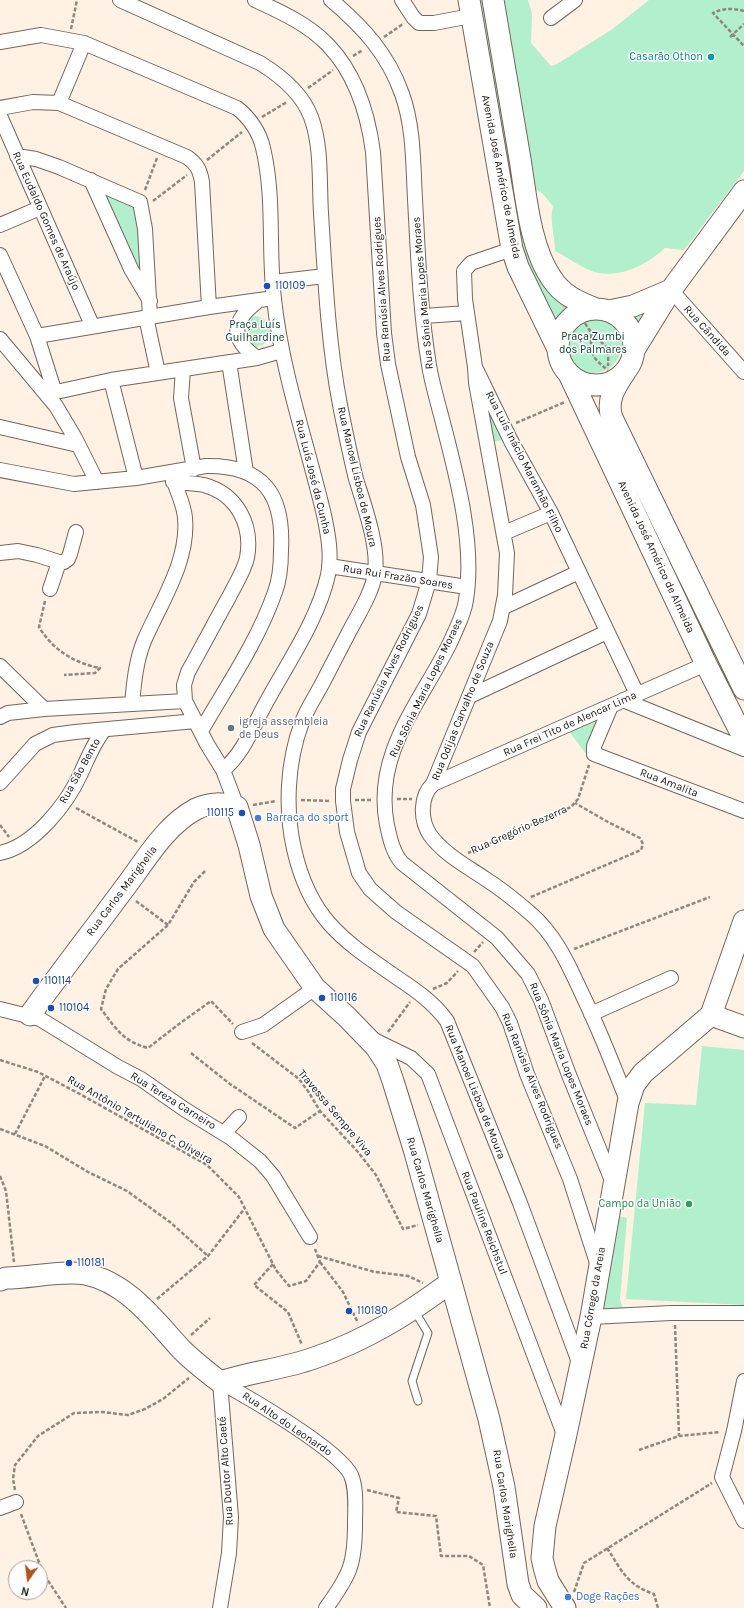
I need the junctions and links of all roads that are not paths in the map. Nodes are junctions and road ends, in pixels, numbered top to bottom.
1 (120, 0) edge
2 (255, 0) edge
3 (331, 0) edge
4 (402, 0) edge
5 (492, 0) edge
6 (576, 0) edge
7 (470, 8) edge
8 (551, 18) dead end
9 (0, 42) edge
10 (84, 43) junction
11 (59, 103) junction
12 (0, 108) edge
13 (0, 116) edge
14 (17, 156) junction
15 (91, 180) junction
16 (744, 191) edge
17 (40, 208) junction
18 (0, 225) edge
19 (512, 249) junction
20 (0, 255) edge
21 (325, 276) junction
22 (273, 282) junction
23 (671, 290) junction
24 (267, 299) junction
25 (150, 301) junction
26 (209, 306) junction
27 (596, 312) junction
28 (467, 313) junction
29 (424, 316) junction
30 (148, 317) junction
31 (92, 325) junction
32 (37, 336) junction
33 (0, 339) edge
34 (557, 347) junction
35 (634, 350) junction
36 (281, 351) junction
37 (257, 358) junction
38 (229, 362) junction
39 (475, 367) junction
40 (183, 369) junction
41 (625, 372) junction
42 (744, 372) edge
43 (158, 373) junction
44 (569, 374) junction
45 (111, 380) junction
46 (51, 393) junction
47 (0, 427) edge
48 (508, 434) junction
49 (78, 445) junction
50 (490, 451) junction
51 (194, 468) junction
52 (0, 470) edge
53 (246, 472) junction
54 (172, 477) junction
55 (136, 478) junction
56 (96, 482) junction
57 (551, 513) junction
58 (76, 532) dead end
59 (504, 533) junction
60 (0, 553) edge
61 (59, 562) junction
62 (329, 566) junction
63 (579, 572) junction
64 (375, 574) junction
65 (429, 581) junction
66 (467, 588) junction
67 (50, 589) road end
68 (504, 608) junction
69 (607, 632) junction
70 (706, 664) junction
71 (0, 666) edge
72 (744, 689) edge
73 (637, 694) junction
74 (470, 696) junction
75 (185, 701) junction
76 (617, 703) junction
77 (132, 704) junction
78 (44, 709) junction
79 (0, 717) edge
80 (198, 726) junction
81 (104, 730) junction
82 (744, 739) edge
83 (744, 749) edge
84 (223, 770) junction
85 (0, 783) edge
86 (433, 784) junction
87 (234, 798) junction
88 (744, 811) edge
89 (0, 853) edge
90 (744, 921) edge
91 (671, 978) dead end
92 (314, 988) junction
93 (0, 1009) edge
94 (592, 1014) junction
95 (30, 1015) junction
96 (711, 1015) junction
97 (744, 1027) edge
98 (242, 1032) road end
99 (367, 1037) junction
100 (628, 1103) junction
101 (240, 1117) dead end
102 (224, 1132) junction
103 (613, 1184) junction
104 (310, 1237) road end
105 (598, 1267) junction
106 (8, 1279) edge
107 (444, 1287) junction
108 (413, 1308) junction
109 (744, 1313) edge
110 (591, 1317) junction
111 (581, 1366) junction
112 (744, 1381) edge
113 (220, 1382) junction
114 (418, 1402) dead end
115 (565, 1439) junction
116 (16, 1502) road end
117 (0, 1508) edge
118 (744, 1521) edge
119 (569, 1600) edge
120 (220, 1608) edge
121 (326, 1608) edge
122 (536, 1608) edge

1 - 21 street, Rua Manoel Lisboa de Moura
2 - 65 street, Rua Ranúsia Alves Rodrigues
3 - 29 street, Rua Sônia Maria Lopes Moraes
4 - 7 street
5 - 27 street, Avenida José Américo de Almeida
6 - 8 street
7 - 19 street, Avenida José Américo de Almeida
9 - 10 street, Rua Luís José da Cunha
10 - 11 street
10 - 22 street, Rua Luís José da Cunha
11 - 12 street
11 - 26 street
13 - 14 street, Rua Eudaldo Gomes de Araújo
14 - 15 street
14 - 17 street, Rua Eudaldo Gomes de Araújo
15 - 25 street
15 - 25 street
16 - 23 street
17 - 18 street
17 - 31 street, Rua Eudaldo Gomes de Araújo
19 - 28 street, Rua Luís Inácio Maranhão Filho
19 - 34 street, Avenida José Américo de Almeida
20 - 32 street
21 - 22 street
21 - 64 street, Rua Manoel Lisboa de Moura
22 - 24 street, Rua Luís José da Cunha
23 - 27 street
23 - 35 street
23 - 42 street, Rua Cândida
24 - 26 street
24 - 36 street, Rua Luís José da Cunha
24 - 37 street
25 - 30 street
26 - 30 street
27 - 34 street
27 - 35 street
28 - 29 street
28 - 39 street, Rua Luís Inácio Maranhão Filho
29 - 66 street, Rua Sônia Maria Lopes Moraes
30 - 31 street
30 - 43 street
31 - 32 street
32 - 46 street
33 - 46 street
34 - 44 street
35 - 41 street
36 - 37 street
36 - 62 street, Rua Luís José da Cunha
37 - 38 street
38 - 40 street
38 - 53 street
39 - 48 street, Rua Luís Inácio Maranhão Filho
39 - 50 street, Rua Odijas Carvalho de Souza
40 - 43 street
40 - 51 street
41 - 44 street
41 - 72 street, Avenida José Américo de Almeida
43 - 45 street
44 - 70 street, Avenida José Américo de Almeida
45 - 46 street
45 - 55 street
46 - 49 street
47 - 49 street
48 - 50 street
48 - 57 street, Rua Luís Inácio Maranhão Filho
49 - 56 street
50 - 59 street, Rua Odijas Carvalho de Souza
51 - 53 street
51 - 54 street
52 - 56 street
53 - 80 street
54 - 55 street
54 - 75 street
54 - 77 street
55 - 56 street
57 - 59 street
57 - 63 street, Rua Luís Inácio Maranhão Filho
58 - 61 street
59 - 68 street, Rua Odijas Carvalho de Souza
60 - 61 street
61 - 67 street
62 - 64 street, Rua Rui Frazão Soares
62 - 84 street, Rua Luís José da Cunha
63 - 68 street
63 - 69 street, Rua Luís Inácio Maranhão Filho
64 - 65 street, Rua Rui Frazão Soares
64 - 111 street, Rua Manoel Lisboa de Moura
65 - 66 street, Rua Rui Frazão Soares
65 - 105 street, Rua Ranúsia Alves Rodrigues
66 - 103 street, Rua Sônia Maria Lopes Moraes
68 - 74 street, Rua Odijas Carvalho de Souza
69 - 73 street, Rua Luís Inácio Maranhão Filho
69 - 74 street
70 - 73 street, Rua Frei Tito de Alencar Lima
70 - 82 street, Avenida José Américo de Almeida
71 - 78 street
73 - 76 street, Rua Frei Tito de Alencar Lima
74 - 86 street, Rua Odijas Carvalho de Souza
75 - 77 street
75 - 80 street
76 - 83 street
76 - 86 street, Rua Frei Tito de Alencar Lima
76 - 88 street, Rua Amalita
77 - 78 street
78 - 79 street
80 - 81 street
80 - 84 street
81 - 85 street
81 - 89 street, Rua São Bento
84 - 87 street
86 - 94 street, Rua Odijas Carvalho de Souza
87 - 92 street, Rua Carlos Marighella
87 - 95 street, Rua Carlos Marighella
90 - 96 street
91 - 94 street
92 - 98 street
92 - 99 street, Rua Carlos Marighella
93 - 95 street, Rua Tereza Carneiro
94 - 100 street, Rua Odijas Carvalho de Souza
95 - 102 street, Rua Tereza Carneiro
96 - 97 street
96 - 100 street, Rua Córrego da Areia
99 - 107 street, Rua Carlos Marighella
99 - 115 street, Rua Pauline Reichstul
100 - 103 street, Rua Córrego da Areia
101 - 102 street
102 - 104 street, Rua Tereza Carneiro
103 - 105 street, Rua Córrego da Areia
105 - 110 street, Rua Córrego da Areia
106 - 113 street
107 - 108 street
107 - 122 street, Rua Carlos Marighella
108 - 113 street
108 - 114 lane
109 - 110 street
110 - 111 street, Rua Córrego da Areia
111 - 115 street, Rua Córrego da Areia
112 - 118 street
113 - 120 street, Rua Doutor Alto Caeté
113 - 121 street, Rua Alto do Leonardo
115 - 119 street, Rua Córrego da Areia
116 - 117 street

